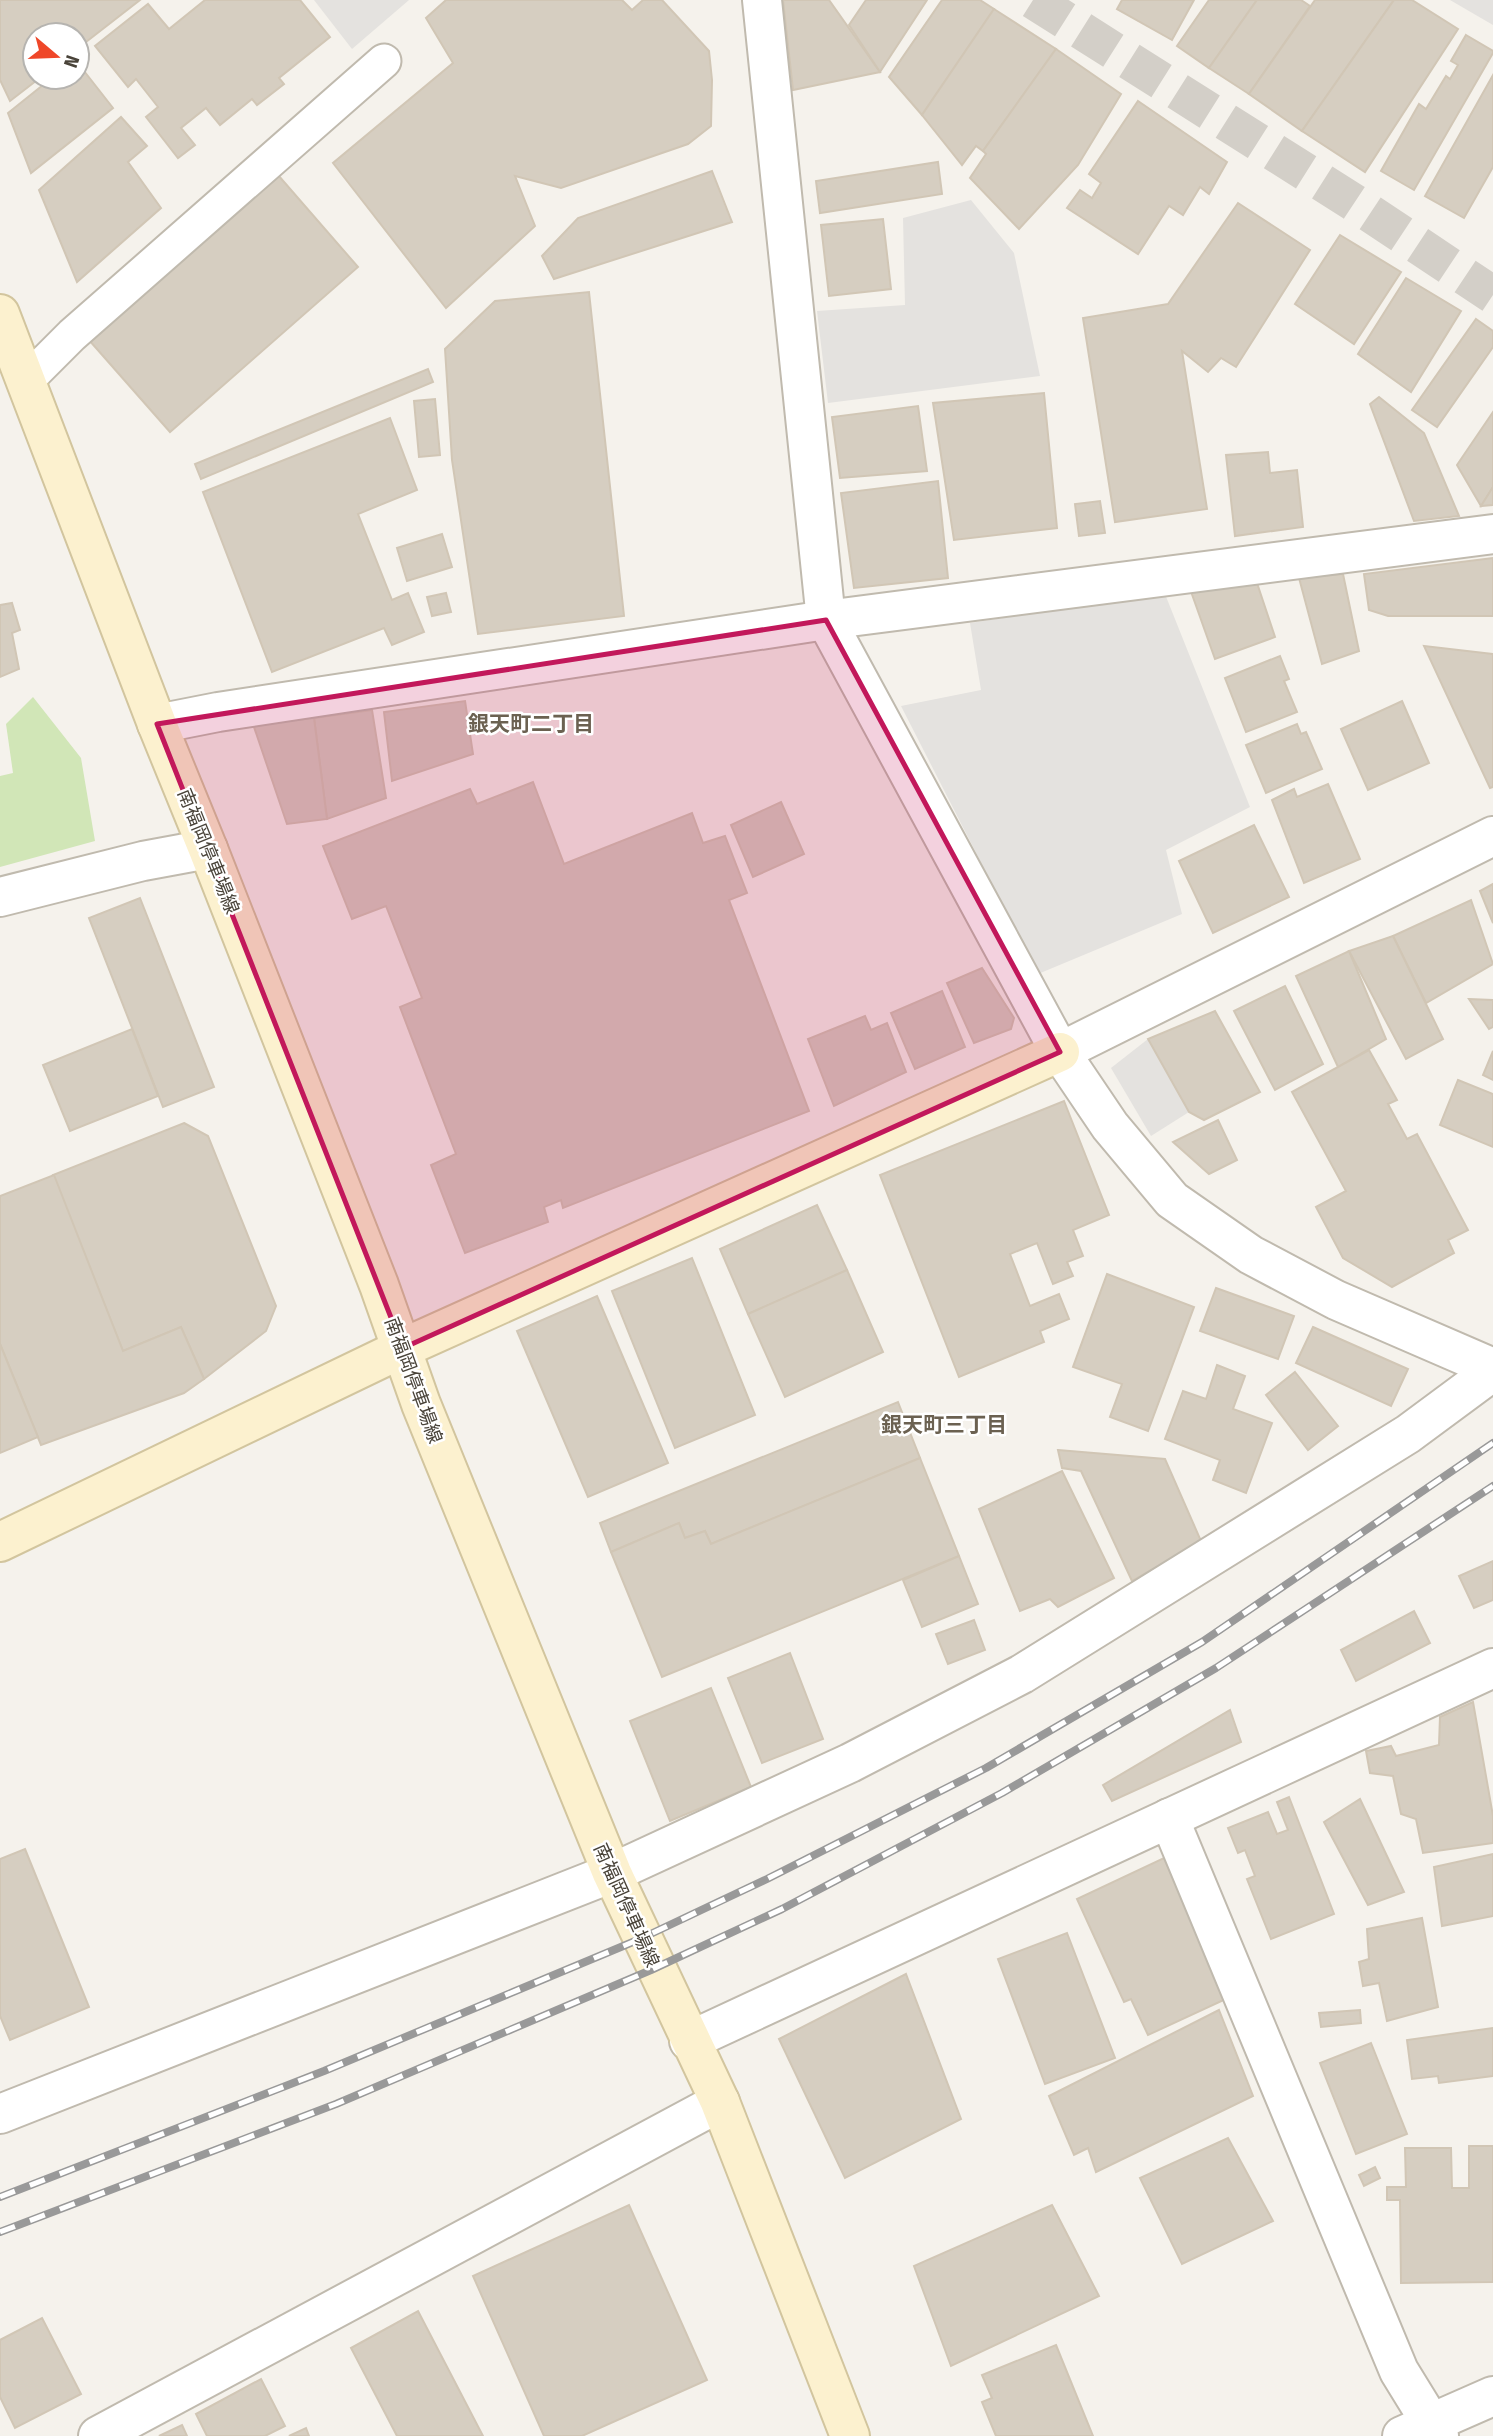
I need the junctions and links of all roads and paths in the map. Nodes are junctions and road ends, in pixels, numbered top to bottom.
1 (762, 0) edge
2 (384, 61) dead end
3 (0, 314) edge
4 (26, 381) junction
5 (1493, 534) edge
6 (826, 620) junction
7 (157, 724) junction
8 (1493, 836) edge
9 (208, 849) junction
10 (0, 897) edge
11 (1060, 1052) junction
12 (403, 1349) junction
13 (1493, 1369) edge
14 (0, 1542) edge
15 (1493, 1668) edge
16 (1169, 1818) junction
17 (612, 1873) junction
18 (689, 2041) junction
19 (720, 2102) junction
20 (0, 2114) edge
21 (1493, 2396) edge
22 (1424, 2432) edge
23 (98, 2436) edge
24 (850, 2436) edge

1 - 6 street
2 - 4 lane
3 - 4 main road, 南福岡停車場線
4 - 7 main road, 南福岡停車場線
5 - 6 street
6 - 7 street
6 - 11 street
7 - 9 main road, 南福岡停車場線
8 - 11 street
9 - 10 street
9 - 12 main road, 南福岡停車場線
11 - 12 main road
11 - 13 street
12 - 14 main road
12 - 17 main road, 南福岡停車場線
13 - 17 street
15 - 16 street
16 - 18 street
16 - 22 street
17 - 18 main road, 南福岡停車場線
17 - 20 street
18 - 19 main road, 南福岡停車場線
19 - 23 street
19 - 24 main road, 南福岡停車場線
21 - 22 street

